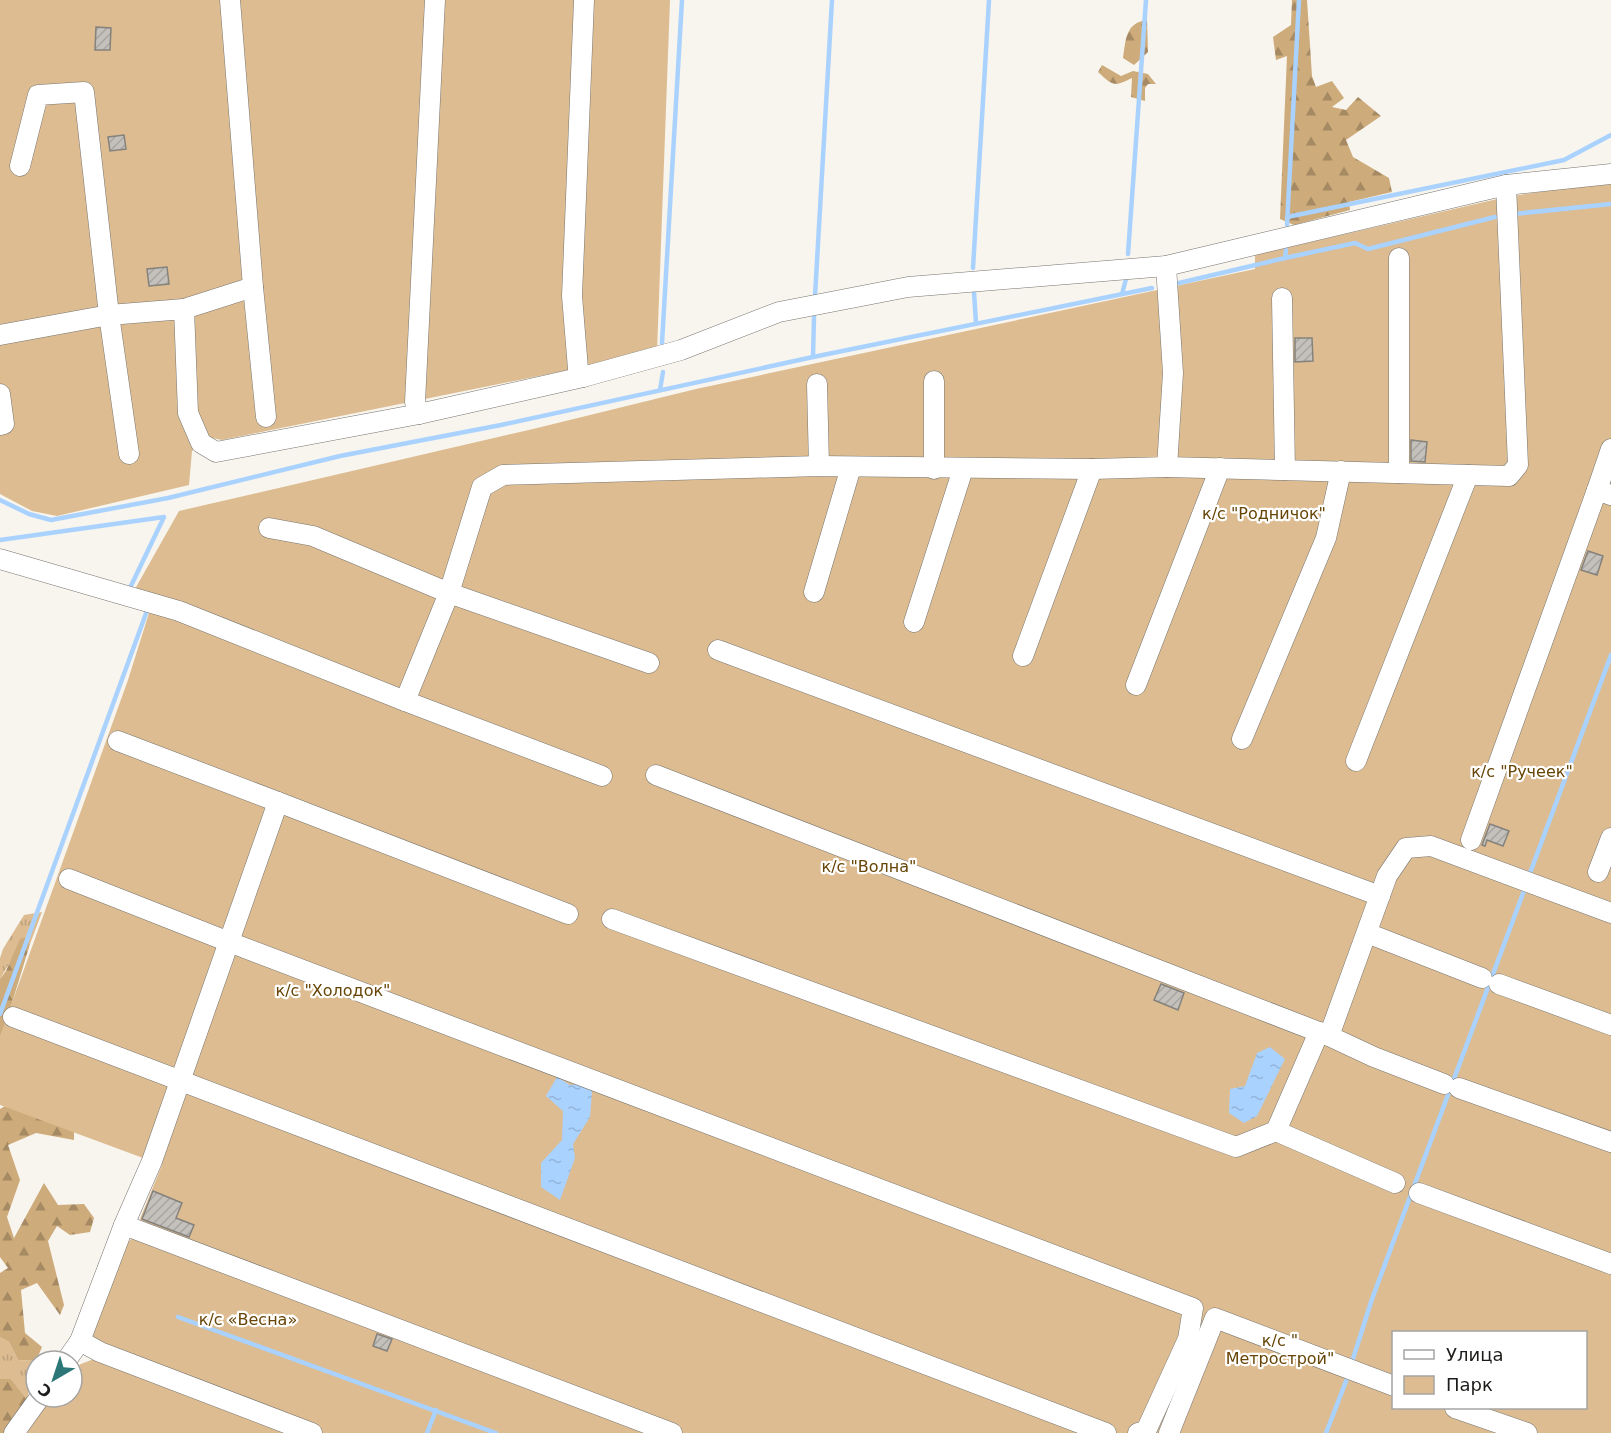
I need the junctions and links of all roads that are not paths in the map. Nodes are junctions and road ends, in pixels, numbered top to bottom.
1 (230, 0) edge
2 (435, 0) edge
3 (584, 0) edge
4 (20, 166) dead end
5 (1611, 174) edge
6 (1506, 185) junction
7 (1399, 258) dead end
8 (1166, 266) junction
9 (253, 287) junction
10 (1281, 298) dead end
11 (184, 309) junction
12 (109, 315) junction
13 (0, 335) edge
14 (583, 377) junction
15 (934, 381) dead end
16 (817, 384) dead end
17 (0, 394) edge
18 (419, 414) junction
19 (266, 417) dead end
20 (0, 425) edge
21 (1611, 449) edge
22 (129, 454) dead end
23 (819, 466) junction
24 (851, 467) junction
25 (1167, 467) junction
26 (1220, 468) junction
27 (934, 469) junction
28 (963, 469) junction
29 (1092, 469) junction
30 (1285, 470) junction
31 (1341, 471) junction
32 (1399, 473) junction
33 (1468, 475) junction
34 (1604, 492) edge
35 (269, 528) dead end
36 (0, 559) edge
37 (814, 592) dead end
38 (448, 593) junction
39 (914, 622) dead end
40 (718, 650) dead end
41 (1023, 656) dead end
42 (650, 663) dead end
43 (1137, 685) dead end
44 (405, 701) junction
45 (1242, 739) dead end
46 (118, 741) dead end
47 (1356, 761) dead end
48 (656, 775) dead end
49 (602, 776) dead end
50 (278, 802) junction
51 (1611, 838) edge
52 (1471, 840) dead end
53 (1598, 872) dead end
54 (69, 879) dead end
55 (1380, 896) junction
56 (1611, 913) edge
57 (568, 914) dead end
58 (612, 919) dead end
59 (1367, 933) junction
60 (229, 942) junction
61 (13, 1017) dead end
62 (1611, 1025) edge
63 (1324, 1034) junction
64 (180, 1080) junction
65 (1276, 1131) junction
66 (1611, 1142) edge
67 (1395, 1183) dead end
68 (1419, 1193) dead end
69 (124, 1225) junction
70 (1611, 1264) edge
71 (80, 1341) junction
72 (74, 1349) edge
73 (1392, 1385) edge
74 (31, 1409) edge
75 (1461, 1409) edge
76 (14, 1433) edge
77 (312, 1433) edge
78 (672, 1433) edge
79 (1106, 1433) edge
80 (1138, 1433) edge
81 (1169, 1433) edge
82 (1527, 1433) edge

1 - 9 lane
2 - 18 lane
3 - 14 lane
4 - 12 lane
5 - 6 lane
6 - 8 lane
6 - 33 lane
7 - 32 lane
8 - 14 lane
8 - 25 lane
9 - 11 lane
9 - 19 lane
10 - 30 lane
11 - 12 lane
11 - 18 lane
12 - 13 lane
12 - 22 lane
14 - 18 lane
15 - 27 lane
16 - 23 lane
17 - 20 lane
21 - 34 lane
23 - 24 lane
23 - 38 lane
24 - 27 lane
24 - 37 lane
25 - 26 lane
25 - 29 lane
26 - 30 lane
26 - 43 lane
27 - 28 lane
28 - 29 lane
28 - 39 lane
29 - 41 lane
30 - 31 lane
31 - 32 lane
31 - 45 lane
32 - 33 lane
33 - 47 lane
34 - 52 lane
35 - 38 lane
36 - 44 lane
38 - 42 lane
38 - 44 lane
40 - 55 lane
44 - 49 lane
46 - 50 lane
48 - 63 lane
50 - 57 lane
50 - 60 lane
51 - 53 lane
54 - 60 lane
55 - 56 lane
55 - 59 lane
58 - 65 lane
59 - 62 lane
59 - 63 lane
60 - 64 lane
60 - 80 lane
61 - 64 lane
63 - 65 lane
63 - 66 lane
64 - 69 lane
64 - 79 lane
65 - 67 lane
68 - 70 lane
69 - 71 lane
69 - 78 lane
71 - 72 lane
71 - 77 lane
73 - 81 lane
74 - 76 lane
75 - 82 lane

